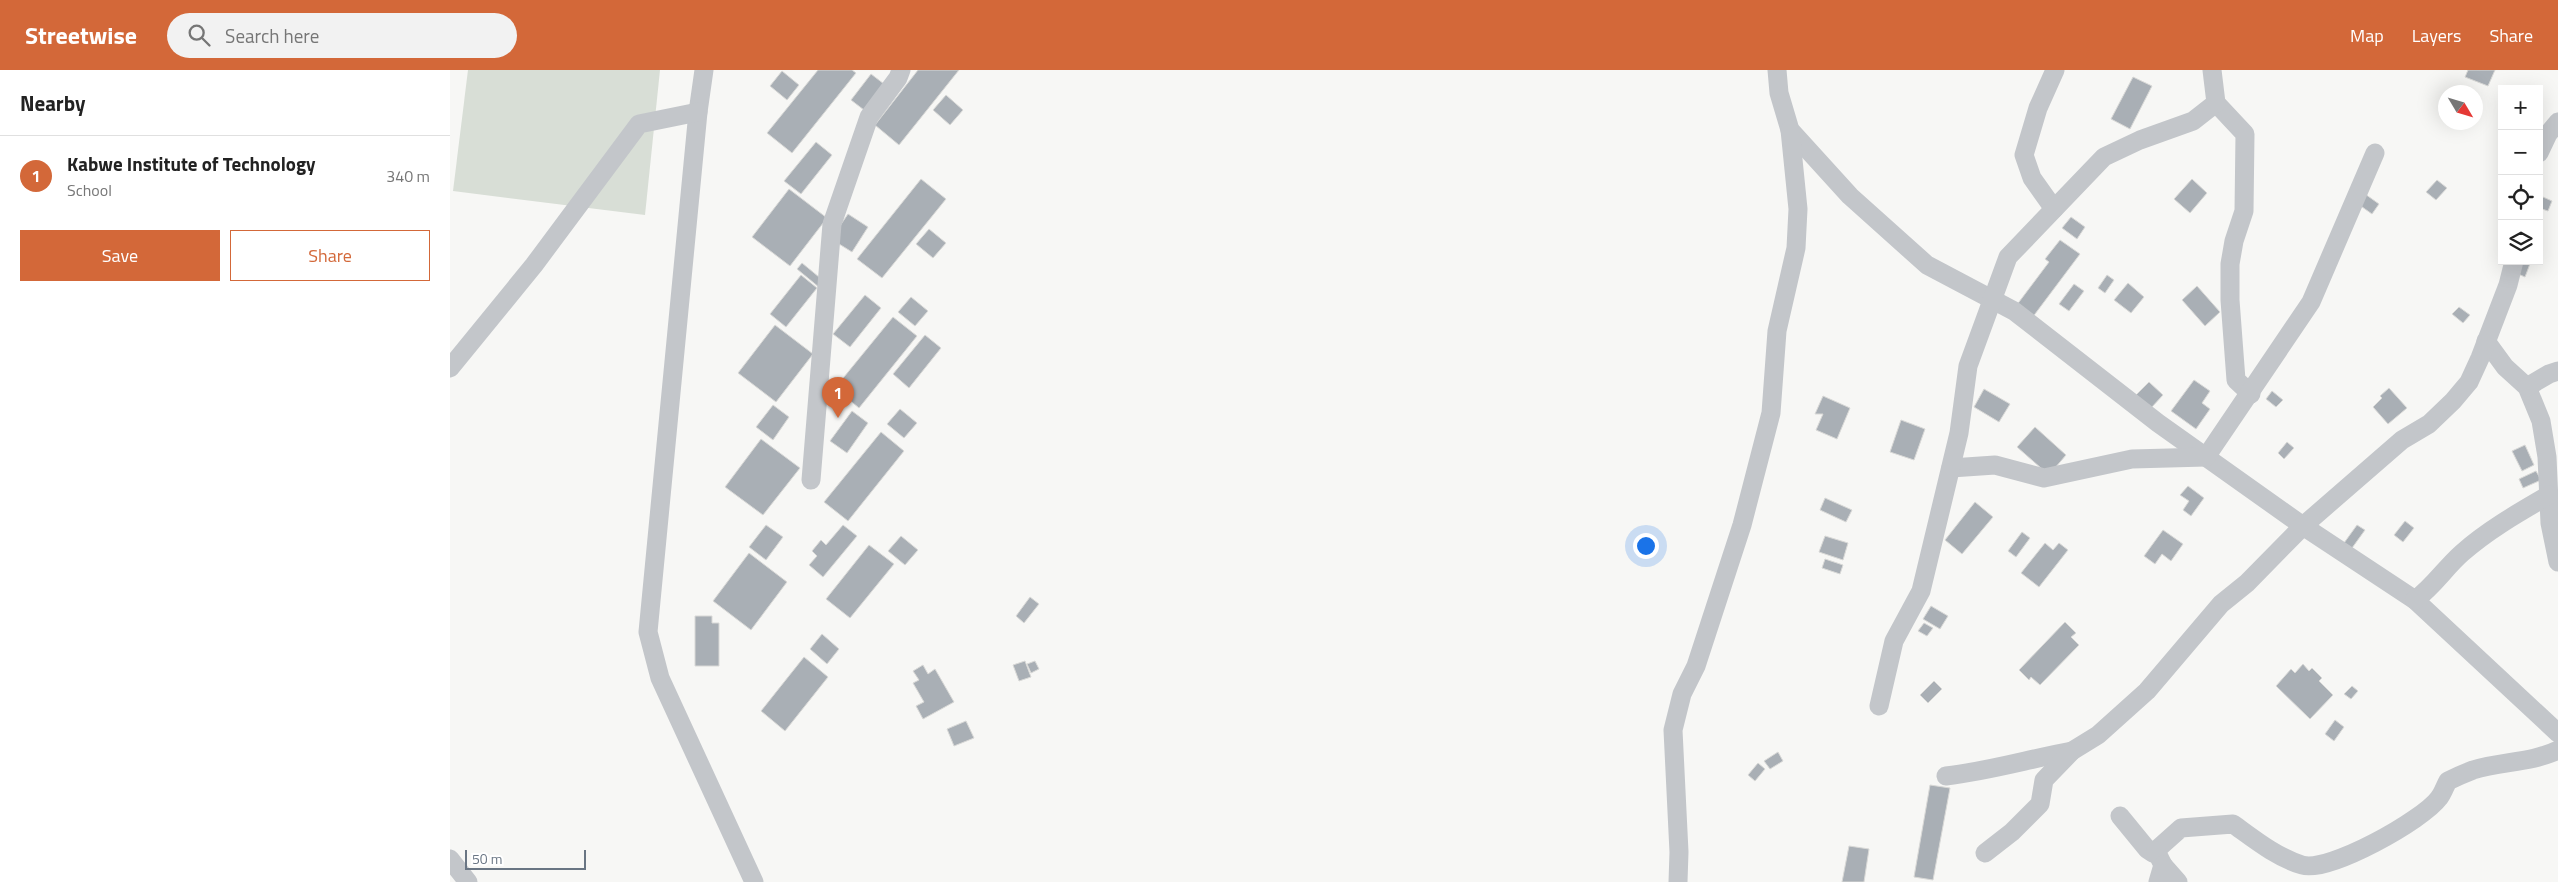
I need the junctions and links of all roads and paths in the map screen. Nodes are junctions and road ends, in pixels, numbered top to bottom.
1 (704, 70) edge
2 (900, 70) edge
3 (1777, 70) edge
4 (2055, 70) edge
5 (2212, 70) edge
6 (2216, 103) junction
7 (698, 112) junction
8 (2558, 122) edge
9 (1790, 130) junction
10 (2543, 145) edge
11 (2375, 153) dead end
12 (2054, 209) junction
13 (2513, 265) edge
14 (1993, 299) junction
15 (2486, 341) junction
16 (450, 368) edge
17 (2558, 371) edge
18 (2528, 387) junction
19 (2251, 394) junction
20 (2206, 456) junction
21 (1951, 468) junction
22 (811, 480) dead end
23 (2549, 495) junction
24 (2304, 526) junction
25 (2558, 562) edge
26 (2416, 600) junction
27 (1879, 706) dead end
28 (2558, 733) edge
29 (2558, 750) edge
30 (2072, 751) junction
31 (1946, 776) dead end
32 (2120, 816) dead end
33 (1985, 853) dead end
34 (450, 859) edge
35 (2159, 866) edge
36 (468, 882) edge
37 (754, 882) edge
38 (1678, 882) edge
39 (2178, 882) edge

1 - 7 street
2 - 22 street
3 - 9 street
4 - 12 street
5 - 6 street
6 - 12 street
6 - 19 street
7 - 16 street
7 - 37 street
8 - 10 street
9 - 14 street
9 - 38 street
11 - 19 street
12 - 14 street
13 - 15 street
14 - 20 street
14 - 21 street
15 - 18 street
15 - 24 street
17 - 18 street
18 - 23 street
19 - 20 street
20 - 21 street
20 - 24 street
21 - 27 street
23 - 25 street
23 - 26 street
24 - 26 street
24 - 30 street
26 - 28 street
29 - 35 street
30 - 31 street
30 - 33 street
32 - 35 street
34 - 36 street
35 - 39 street

